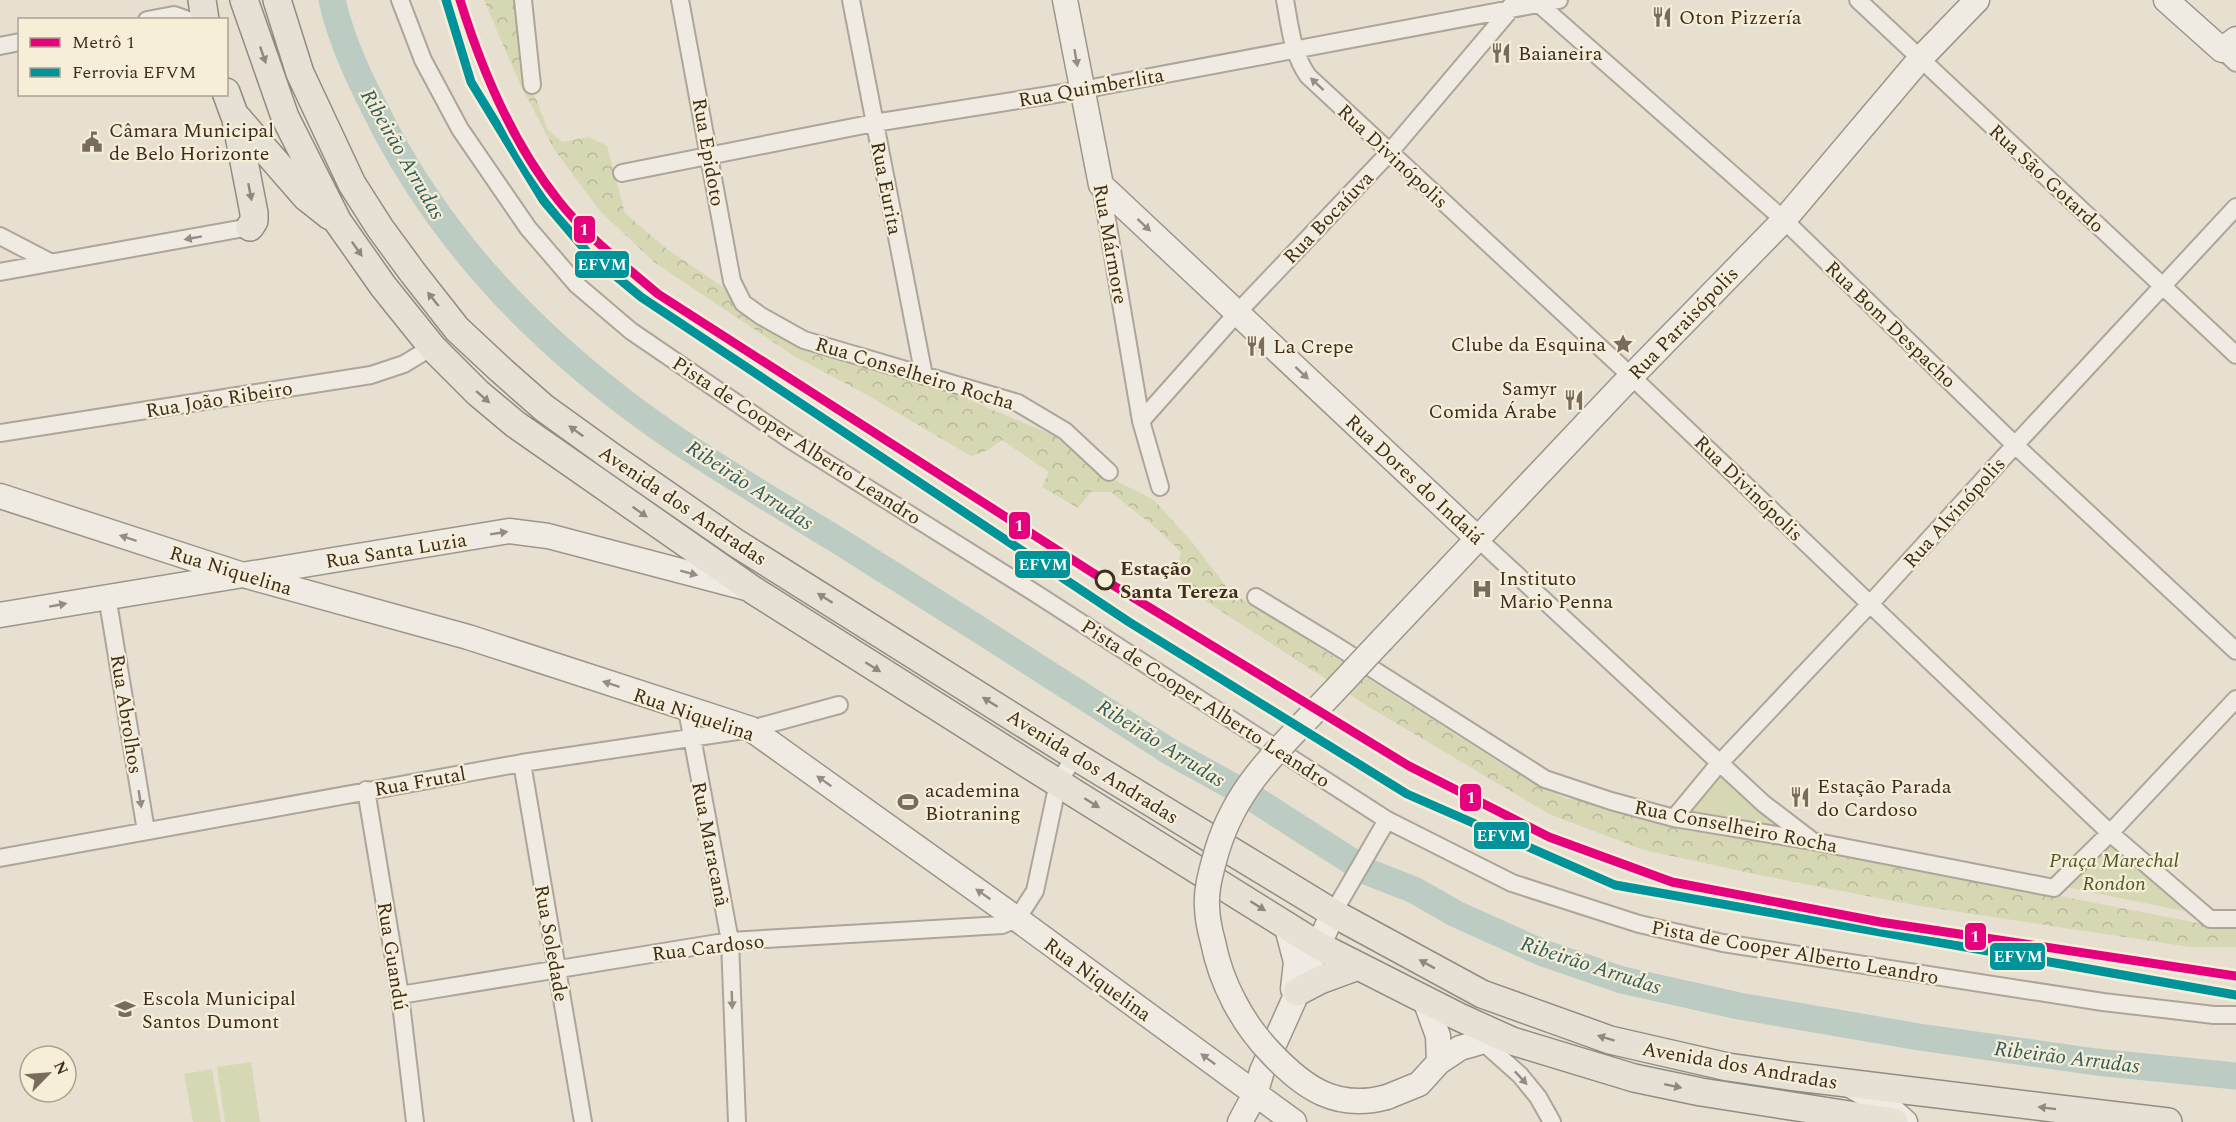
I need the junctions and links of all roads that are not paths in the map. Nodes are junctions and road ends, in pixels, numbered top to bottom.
1 (202, 0) edge
2 (244, 0) edge
3 (277, 0) edge
4 (400, 0) edge
5 (523, 0) edge
6 (680, 0) edge
7 (850, 0) edge
8 (1065, 0) edge
9 (1286, 0) edge
10 (1559, 0) edge
11 (1858, 0) edge
12 (1977, 0) edge
13 (2166, 0) edge
14 (1539, 4) junction
15 (1510, 5) edge
16 (158, 18) edge
17 (182, 18) edge
18 (205, 18) edge
19 (18, 42) edge
20 (0, 46) edge
21 (1295, 51) junction
22 (2231, 51) edge
23 (1920, 59) junction
24 (532, 85) dead end
25 (1082, 90) junction
26 (230, 103) edge
27 (874, 123) junction
28 (1389, 153) junction
29 (709, 155) junction
30 (622, 173) dead end
31 (1101, 185) junction
32 (2236, 207) edge
33 (1784, 220) junction
34 (338, 222) junction
35 (250, 227) joint
36 (0, 236) edge
37 (50, 262) junction
38 (0, 272) edge
39 (2162, 286) junction
40 (743, 303) joint
41 (1238, 312) junction
42 (432, 347) junction
43 (2236, 355) edge
44 (924, 376) junction
45 (1631, 376) junction
46 (1141, 421) junction
47 (0, 433) edge
48 (2015, 444) junction
49 (1109, 472) dead end
50 (1160, 487) dead end
51 (0, 496) edge
52 (1477, 538) junction
53 (160, 548) junction
54 (243, 575) junction
55 (161, 589) junction
56 (753, 590) junction
57 (107, 596) junction
58 (1256, 597) dead end
59 (1870, 604) junction
60 (0, 615) edge
61 (2236, 651) edge
62 (2236, 699) edge
63 (839, 705) dead end
64 (687, 710) junction
65 (751, 729) junction
66 (692, 738) junction
67 (1075, 756) junction
68 (522, 763) junction
69 (1719, 763) junction
70 (1058, 783) junction
71 (366, 790) junction
72 (1674, 818) junction
73 (1387, 820) junction
74 (146, 831) junction
75 (2110, 833) junction
76 (1812, 841) junction
77 (0, 858) edge
78 (1333, 913) junction
79 (1017, 919) junction
80 (2236, 919) edge
81 (1286, 924) junction
82 (730, 941) junction
83 (1319, 946) junction
84 (1358, 966) junction
85 (556, 968) junction
86 (400, 995) junction
87 (1295, 998) junction
88 (1425, 1000) junction
89 (2236, 1015) edge
90 (1459, 1017) junction
91 (1512, 1041) junction
92 (1481, 1042) junction
93 (1439, 1062) junction
94 (1850, 1085) junction
95 (1255, 1094) junction
96 (1866, 1120) edge
97 (415, 1122) edge
98 (583, 1122) edge
99 (737, 1122) edge
100 (1240, 1122) edge
101 (1294, 1122) edge
102 (1552, 1122) edge
103 (1894, 1122) edge
104 (1905, 1122) edge
105 (2168, 1122) edge

1 - 18 main road
2 -> 34 main road, Avenida dos Andradas
67 -> 3 main road, Avenida dos Andradas
4 - 73 street, Pista de Cooper Alberto Leandro
5 - 24 street
6 - 29 street, Rua Epidoto
7 - 27 street, Rua Eurita
8 -> 25 street, Rua Mármore
9 - 21 street, Rua Divinópolis
10 - 14 street, Rua Quimberlita
11 - 23 street, Rua São Gotardo
12 - 23 street, Rua Paraisópolis
13 - 22 street
14 - 15 street, Rua Quimberlita
14 - 33 street, Rua Bom Despacho
15 - 21 street, Rua Quimberlita
15 - 28 street, Rua Bocaíuva
16 - 17 street
19 - 20 street
21 - 25 street, Rua Quimberlita
28 -> 21 street, Rua Divinópolis
23 - 33 street, Rua Paraisópolis
23 - 39 street, Rua São Gotardo
25 - 27 street, Rua Quimberlita
25 - 31 street, Rua Mármore
26 - 34 main road
26 -> 35 main road
27 - 29 street, Rua Quimberlita
27 - 44 street, Rua Eurita
28 - 41 street, Rua Bocaíuva
28 - 45 street, Rua Divinópolis
29 - 30 street, Rua Quimberlita
29 - 40 street, Rua Epidoto
31 -> 41 street, Rua Dores do Indaiá
31 - 46 street, Rua Mármore
32 - 39 street, Rua Alvinópolis
33 - 45 street, Rua Paraisópolis
33 - 48 street, Rua Bom Despacho
34 -> 42 main road, Avenida dos Andradas
35 -> 37 street
36 - 37 street
37 - 38 street
39 - 43 street, Rua São Gotardo
39 - 48 street, Rua Alvinópolis
40 - 44 street, Rua Conselheiro Rocha
41 - 46 street, Rua Bocaíuva
41 -> 52 street, Rua Dores do Indaiá
42 - 47 street, Rua João Ribeiro
42 -> 56 main road, Avenida dos Andradas
44 - 49 street, Rua Conselheiro Rocha
45 - 52 street, Rua Paraisópolis
45 - 59 street, Rua Divinópolis
46 - 50 street, Rua Mármore
48 - 59 street, Rua Alvinópolis
48 - 61 street, Rua Bom Despacho
53 -> 51 street, Rua Niquelina
52 - 69 street, Rua Dores do Indaiá
52 - 93 street, Rua Paraisópolis, bridge
53 - 54 street, Rua Niquelina
53 - 55 street
54 - 55 street, Rua Santa Luzia
54 -> 56 street, Rua Santa Luzia
64 -> 54 street, Rua Niquelina
55 - 57 street, Rua Santa Luzia
56 -> 70 main road, Avenida dos Andradas
60 -> 57 street, Rua Santa Luzia
57 -> 74 street, Rua Abrolhos
58 - 72 street, Rua Conselheiro Rocha
59 - 69 street, Rua Alvinópolis
59 - 75 street, Rua Divinópolis
62 - 75 street
63 - 65 street, Rua Frutal
64 - 65 street, Rua Niquelina
64 - 66 street, Rua Maracanã
65 - 66 street, Rua Frutal
79 -> 65 street, Rua Niquelina
66 - 68 street, Rua Frutal
66 - 82 street, Rua Maracanã
67 - 70 street
67 - 78 main road, Avenida dos Andradas
68 - 71 street, Rua Frutal
68 - 85 street, Rua Soledade
69 - 72 street, Rua Alvinópolis
69 - 76 street, Rua Dores do Indaiá
70 - 79 street
70 -> 81 main road, Avenida dos Andradas
71 - 74 street, Rua Frutal
71 - 86 street, Rua Guandú
72 - 76 street, Rua Conselheiro Rocha
73 - 78 street
73 - 89 street, Pista de Cooper Alberto Leandro
74 - 77 street, Rua Frutal
75 - 76 street, Rua Conselheiro Rocha
75 - 80 street, Rua Divinópolis
78 - 83 street
94 -> 78 main road, Avenida dos Andradas
79 - 82 street, Rua Cardoso
95 -> 79 street, Rua Niquelina
81 - 83 main road, Avenida dos Andradas
81 - 87 street
82 - 85 street, Rua Cardoso
82 -> 99 street, Rua Maracanã
83 - 84 main road, Avenida dos Andradas
83 - 87 street
84 - 87 main road
84 - 88 main road, Avenida dos Andradas
85 - 86 street, Rua Cardoso
85 - 98 street, Rua Soledade
86 - 97 street, Rua Guandú
87 - 95 street
88 - 90 main road, Avenida dos Andradas
88 - 93 street
90 - 91 main road, Avenida dos Andradas
90 - 92 street
91 - 92 main road
91 -> 96 main road, Avenida dos Andradas
92 - 93 street, Rua Paraisópolis
92 -> 102 street
94 - 104 street
105 -> 94 main road, Avenida dos Andradas
95 - 100 street
95 - 101 street, Rua Niquelina
96 - 103 main road, Avenida dos Andradas

